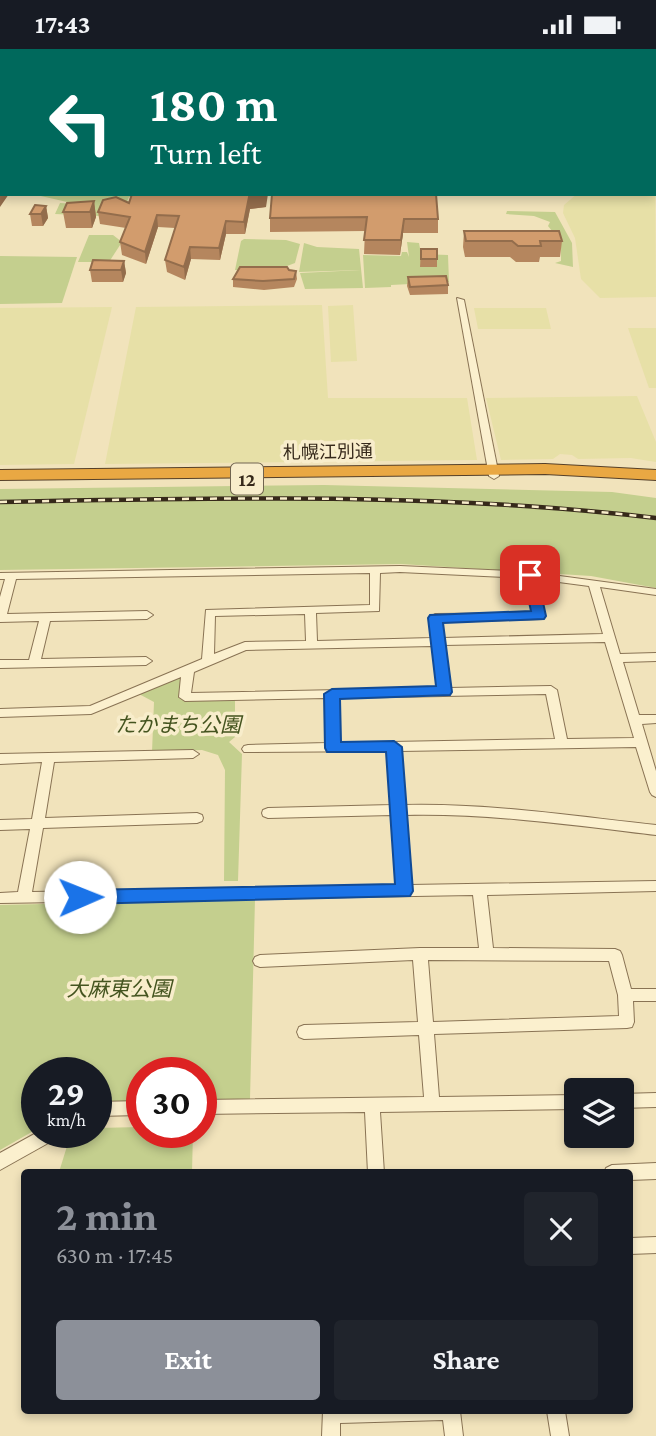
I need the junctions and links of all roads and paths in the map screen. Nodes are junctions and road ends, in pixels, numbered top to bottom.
1 (460, 300) dead end
2 (493, 473) junction
3 (0, 475) edge
4 (656, 475) edge
5 (0, 482) edge
6 (656, 482) edge
7 (375, 570) junction
8 (530, 575) junction
9 (5, 576) edge
10 (593, 582) junction
11 (656, 592) edge
12 (310, 610) junction
13 (147, 615) dead end
14 (45, 617) junction
15 (0, 618) edge
16 (608, 638) junction
17 (438, 643) junction
18 (312, 645) junction
19 (656, 657) edge
20 (615, 658) junction
21 (146, 661) dead end
22 (208, 661) junction
23 (34, 663) junction
24 (0, 664) edge
25 (188, 670) junction
26 (444, 692) junction
27 (332, 694) junction
28 (0, 713) edge
29 (656, 719) edge
30 (633, 720) junction
31 (642, 741) junction
32 (562, 743) junction
33 (394, 747) junction
34 (333, 748) junction
35 (248, 749) dead end
36 (193, 754) dead end
37 (49, 758) junction
38 (0, 759) edge
39 (656, 792) edge
40 (399, 811) junction
41 (268, 813) dead end
42 (197, 818) dead end
43 (38, 824) junction
44 (0, 825) edge
45 (656, 830) edge
46 (656, 886) edge
47 (479, 889) junction
48 (404, 891) junction
49 (0, 898) edge
50 (24, 898) junction
51 (420, 954) junction
52 (487, 954) junction
53 (260, 961) dead end
54 (625, 995) junction
55 (656, 995) edge
56 (424, 1028) junction
57 (304, 1032) dead end
58 (656, 1100) edge
59 (634, 1101) edge
60 (564, 1102) edge
61 (432, 1104) junction
62 (372, 1105) junction
63 (217, 1107) edge
64 (25, 1148) edge
65 (0, 1162) edge
66 (376, 1169) edge
67 (656, 1171) edge
68 (633, 1172) edge
69 (656, 1245) edge
70 (633, 1246) edge
71 (361, 1414) edge
72 (451, 1414) edge
73 (556, 1414) edge
74 (331, 1436) edge
75 (454, 1436) edge
76 (560, 1436) edge

1 - 2 street
2 - 3 highway, 札幌江別通 / 12
2 - 4 highway, 札幌江別通 / 12
2 - 5 highway, 札幌江別通 / 12
2 - 6 highway, 札幌江別通 / 12
7 - 8 street
7 - 9 street
7 - 12 street
8 - 10 street
8 - 17 street
9 - 15 street
10 - 11 street
10 - 16 street
12 - 18 street
12 - 22 street
13 - 14 street
14 - 15 street
14 - 23 street
16 - 17 street
16 - 20 street
17 - 18 street
17 - 26 street
18 - 22 street
19 - 20 street
20 - 30 street
21 - 23 street
22 - 25 street
23 - 24 street
25 - 27 street
25 - 28 street
26 - 27 street
26 - 32 street
27 - 34 street
29 - 30 street
30 - 31 street
31 - 32 street
31 - 39 street
32 - 33 street
33 - 34 street
33 - 40 street
34 - 35 street
36 - 37 street
37 - 38 street
37 - 43 street
40 - 41 street
40 - 45 street
40 - 48 street
42 - 43 street
43 - 44 street
43 - 50 street
46 - 47 street
47 - 48 street
47 - 52 street
48 - 50 street
49 - 50 street
51 - 52 street
51 - 53 street
51 - 56 street
52 - 54 street
54 - 55 street
54 - 56 street
56 - 57 street
56 - 61 street
58 - 59 street
60 - 61 street
61 - 62 street
62 - 63 street
62 - 66 street
64 - 65 street
67 - 68 street
69 - 70 street
71 - 74 street
72 - 75 street
73 - 76 street

